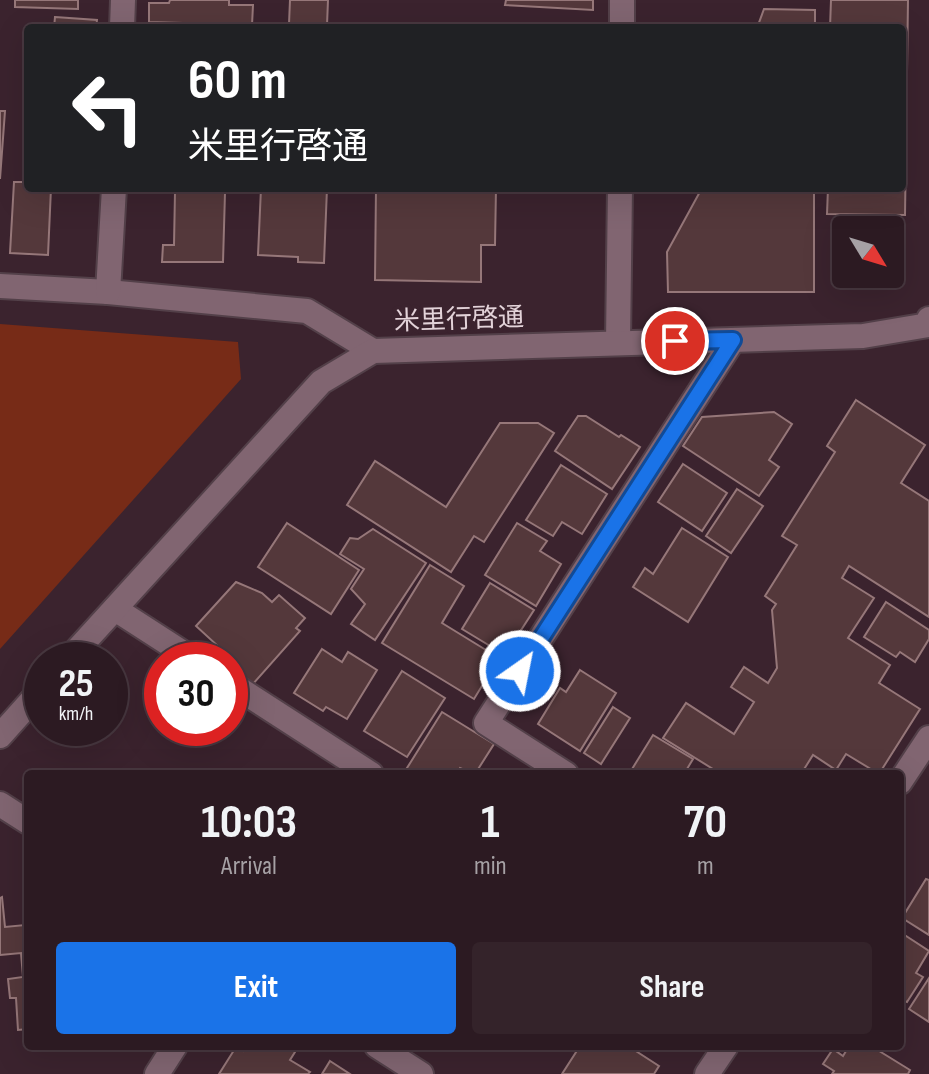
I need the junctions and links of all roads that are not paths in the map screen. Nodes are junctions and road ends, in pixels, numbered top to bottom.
1 (123, 0) edge
2 (622, 0) edge
3 (122, 24) edge
4 (622, 24) edge
5 (114, 192) edge
6 (620, 192) edge
7 (0, 286) edge
8 (108, 292) junction
9 (929, 324) edge
10 (733, 340) junction
11 (618, 342) junction
12 (373, 351) junction
13 (115, 609) junction
14 (85, 642) edge
15 (166, 642) edge
16 (248, 695) edge
17 (24, 709) edge
18 (0, 736) edge
19 (929, 738) edge
20 (365, 770) edge
21 (560, 770) edge
22 (904, 776) edge
23 (0, 804) edge
24 (24, 819) edge
25 (172, 1050) edge
26 (383, 1050) edge
27 (723, 1050) edge
28 (157, 1074) edge
29 (421, 1074) edge
30 (707, 1074) edge

1 - 3 street
2 - 4 street
5 - 8 street
6 - 11 street
7 - 8 street
8 - 12 street
9 - 10 street, 米里行啓通
10 - 11 street, 米里行啓通
10 - 21 street
11 - 12 street, 米里行啓通
12 - 13 street, 米里行啓通
13 - 14 street, 米里行啓通
13 - 15 street
16 - 20 street
17 - 18 street
19 - 22 street
23 - 24 street
25 - 28 street
26 - 29 street
27 - 30 street

